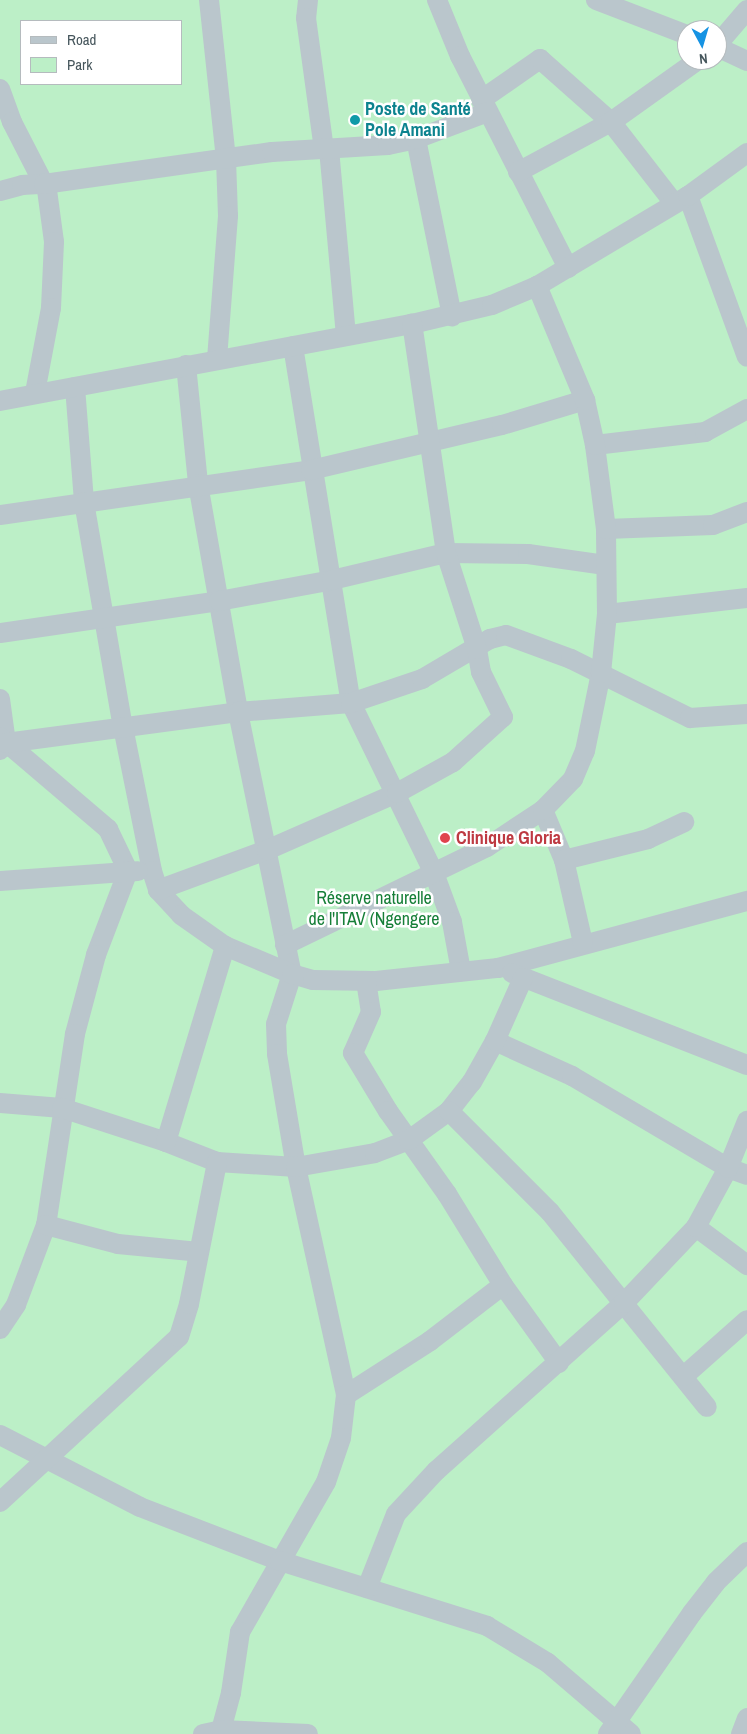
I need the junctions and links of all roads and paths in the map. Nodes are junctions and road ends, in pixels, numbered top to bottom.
1 (209, 0) edge
2 (308, 0) edge
3 (437, 0) edge
4 (596, 0) edge
5 (630, 6) edge
6 (747, 10) edge
7 (677, 30) edge
8 (727, 34) edge
9 (727, 51) edge
10 (747, 61) edge
11 (684, 70) edge
12 (0, 88) edge
13 (485, 106) junction
14 (611, 122) junction
15 (416, 139) junction
16 (327, 149) junction
17 (747, 153) edge
18 (226, 159) junction
19 (518, 172) junction
20 (44, 184) junction
21 (0, 190) edge
22 (681, 200) junction
23 (568, 268) junction
24 (538, 286) junction
25 (452, 316) junction
26 (412, 324) junction
27 (346, 335) junction
28 (293, 346) junction
29 (747, 357) edge
30 (217, 359) junction
31 (186, 365) junction
32 (75, 387) junction
33 (35, 394) junction
34 (0, 400) edge
35 (585, 400) junction
36 (747, 409) edge
37 (427, 443) junction
38 (595, 446) junction
39 (311, 470) junction
40 (198, 484) junction
41 (84, 502) junction
42 (747, 512) edge
43 (0, 515) edge
44 (606, 529) junction
45 (446, 552) junction
46 (605, 565) junction
47 (332, 580) junction
48 (747, 598) edge
49 (219, 601) junction
50 (606, 614) junction
51 (103, 618) junction
52 (0, 633) edge
53 (477, 649) junction
54 (602, 673) junction
55 (0, 699) edge
56 (351, 703) junction
57 (238, 712) junction
58 (747, 715) edge
59 (123, 727) junction
60 (2, 743) edge
61 (396, 793) junction
62 (543, 810) junction
63 (684, 822) dead end
64 (267, 850) junction
65 (564, 860) junction
66 (128, 871) junction
67 (434, 873) junction
68 (0, 881) edge
69 (155, 881) junction
70 (747, 901) edge
71 (583, 944) junction
72 (285, 945) junction
73 (225, 946) junction
74 (498, 968) junction
75 (461, 971) junction
76 (292, 974) junction
77 (523, 978) junction
78 (366, 981) junction
79 (495, 1041) junction
80 (747, 1065) edge
81 (0, 1103) edge
82 (62, 1108) junction
83 (449, 1111) junction
84 (747, 1121) edge
85 (409, 1140) junction
86 (166, 1142) junction
87 (217, 1162) junction
88 (296, 1167) junction
89 (728, 1168) junction
90 (747, 1175) edge
91 (46, 1225) junction
92 (696, 1227) junction
93 (199, 1252) junction
94 (747, 1265) edge
95 (502, 1286) junction
96 (624, 1303) junction
97 (747, 1320) edge
98 (0, 1329) edge
99 (560, 1363) junction
100 (684, 1376) junction
101 (346, 1395) junction
102 (707, 1407) dead end
103 (0, 1435) edge
104 (46, 1458) junction
105 (0, 1502) edge
106 (747, 1552) edge
107 (280, 1561) junction
108 (367, 1588) junction
109 (747, 1718) edge
110 (611, 1728) edge
111 (215, 1733) edge
112 (308, 1734) edge
113 (631, 1734) edge
114 (741, 1734) edge

1 - 18 street
2 - 16 street
3 - 13 street
4 - 5 street
5 - 7 street
6 - 8 street
9 - 10 street
11 - 14 street
12 - 20 street
13 - 14 street
13 - 15 street
13 - 19 street
14 - 19 street
14 - 22 street
15 - 16 street
15 - 25 street
16 - 18 street
16 - 27 street
17 - 22 street
18 - 20 street
18 - 30 street
19 - 23 street
20 - 21 street
20 - 33 street
22 - 23 street
22 - 29 street
23 - 24 street
24 - 25 street
24 - 35 street
25 - 26 street
26 - 27 street
26 - 37 street
27 - 28 street
28 - 30 street
28 - 39 street
30 - 31 street
31 - 32 street
31 - 40 street
32 - 33 street
32 - 41 street
33 - 34 street
35 - 37 street
35 - 38 street
36 - 38 street
37 - 39 street
37 - 45 street
38 - 44 street
39 - 40 street
39 - 47 street
40 - 41 street
40 - 49 street
41 - 43 street
41 - 51 street
42 - 44 street
44 - 46 street
45 - 46 street
45 - 47 street
45 - 53 street
46 - 50 street
47 - 49 street
47 - 56 street
48 - 50 street
49 - 51 street
49 - 57 street
50 - 54 street
51 - 52 street
51 - 59 street
53 - 54 street
53 - 56 street
53 - 61 street
54 - 58 street
54 - 62 street
55 - 60 street
56 - 57 street
56 - 61 street
57 - 59 street
57 - 64 street
59 - 60 street
59 - 69 street
60 - 66 street
61 - 64 street
61 - 67 street
62 - 65 street
62 - 67 street
63 - 65 street
64 - 69 street
64 - 72 street
65 - 71 street
66 - 68 street
66 - 69 street
66 - 82 street
67 - 72 street
67 - 75 street
69 - 73 street
70 - 71 street
71 - 74 street
72 - 76 street
73 - 76 street
73 - 86 street
74 - 75 street
74 - 77 street
75 - 78 street
76 - 78 street
76 - 88 street
77 - 79 street
77 - 80 street
78 - 85 street
79 - 83 street
79 - 89 street
81 - 82 street
82 - 86 street
82 - 91 street
83 - 85 street
83 - 96 street
84 - 89 street
85 - 88 street
85 - 95 street
86 - 87 street
87 - 88 street
87 - 93 street
88 - 101 street
89 - 90 street
89 - 92 street
91 - 93 street
91 - 98 street
92 - 94 street
92 - 96 street
93 - 104 street
95 - 99 street
95 - 101 street
96 - 99 street
96 - 100 street
97 - 100 street
99 - 108 street
100 - 102 street
101 - 107 street
103 - 104 street
104 - 105 street
104 - 107 street
106 - 110 street
107 - 108 street
107 - 111 street
108 - 110 street
109 - 114 street
110 - 113 street
111 - 112 street

